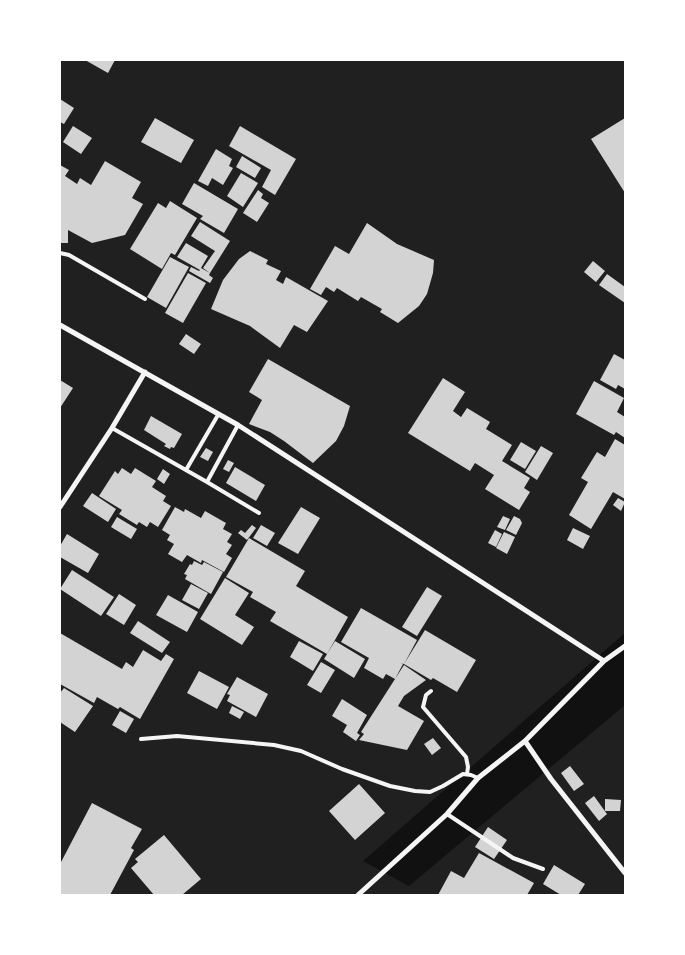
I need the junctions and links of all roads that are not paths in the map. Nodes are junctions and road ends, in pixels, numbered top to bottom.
1 (60, 253) edge
2 (145, 299) dead end
3 (60, 325) edge
4 (145, 372) junction
5 (218, 415) junction
6 (238, 425) junction
7 (112, 428) junction
8 (186, 470) junction
9 (207, 482) junction
10 (60, 507) edge
11 (259, 514) dead end
12 (625, 646) edge
13 (604, 661) junction
14 (431, 691) dead end
15 (141, 739) dead end
16 (525, 741) junction
17 (467, 774) junction
18 (478, 778) junction
19 (447, 814) junction
20 (543, 869) dead end
21 (625, 873) edge
22 (358, 895) edge

1 - 2 lane
3 - 4 street
4 - 5 street
4 - 7 street
5 - 6 street
5 - 8 lane
6 - 9 lane
6 - 13 street
7 - 8 lane
7 - 10 street
8 - 9 lane
9 - 11 lane
12 - 13 street
13 - 16 street
14 - 17 lane
15 - 17 lane
16 - 18 street
16 - 21 street
17 - 18 lane
18 - 19 street
19 - 20 lane
19 - 22 street

